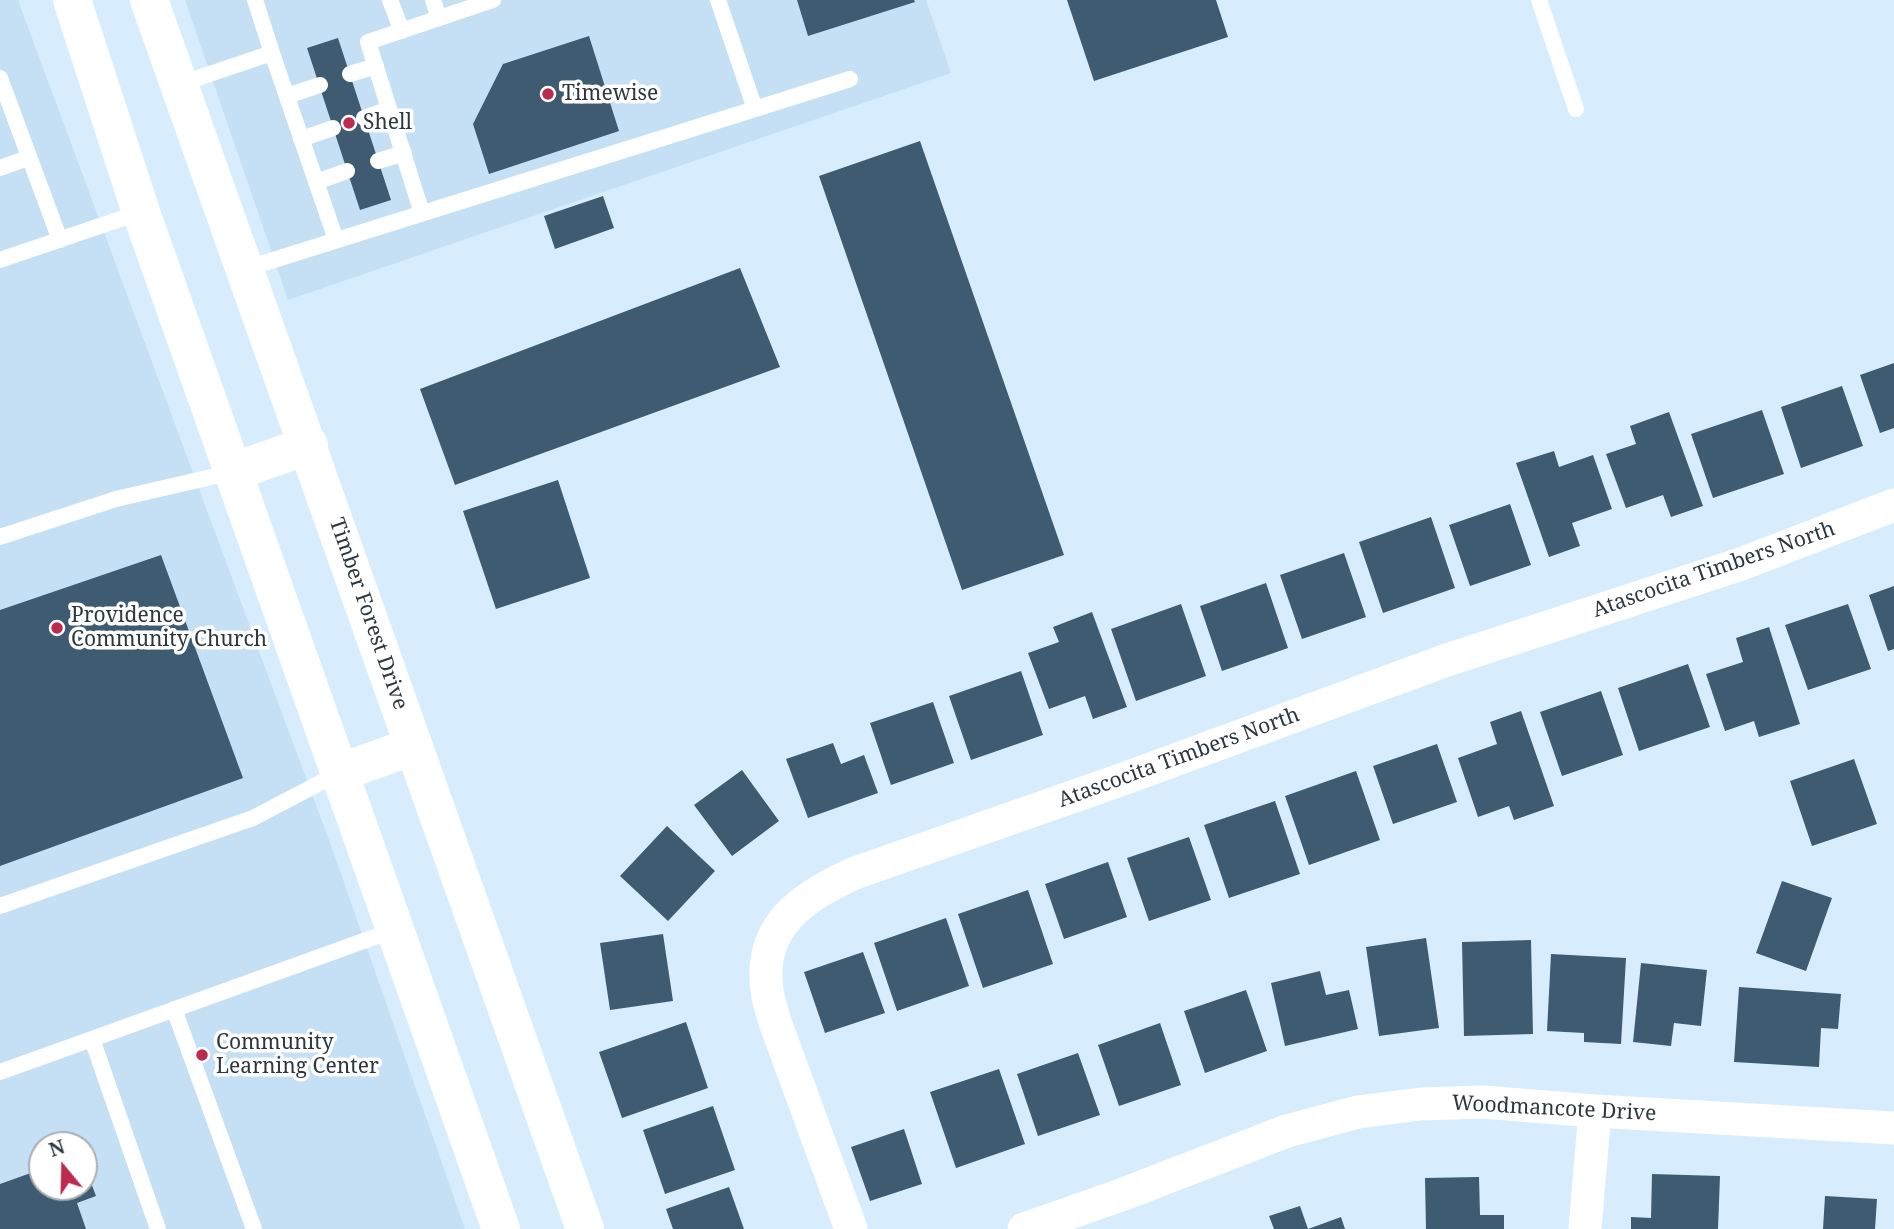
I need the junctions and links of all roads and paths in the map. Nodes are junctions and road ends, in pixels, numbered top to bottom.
1 (72, 0) edge
2 (149, 0) edge
3 (255, 0) edge
4 (390, 0) edge
5 (433, 0) edge
6 (492, 0) edge
7 (718, 0) edge
8 (1539, 0) edge
9 (439, 18) junction
10 (402, 31) junction
11 (272, 53) junction
12 (376, 65) junction
13 (350, 74) dead end
14 (0, 78) edge
15 (850, 79) dead end
16 (180, 84) junction
17 (320, 85) dead end
18 (287, 96) junction
19 (389, 109) junction
20 (755, 109) junction
21 (1576, 109) dead end
22 (364, 118) dead end
23 (333, 128) dead end
24 (301, 139) junction
25 (404, 153) junction
26 (28, 158) junction
27 (378, 161) dead end
28 (0, 168) edge
29 (348, 172) dead end
30 (316, 182) junction
31 (141, 212) junction
32 (422, 213) junction
33 (60, 240) junction
34 (336, 240) junction
35 (0, 260) edge
36 (245, 269) junction
37 (309, 445) junction
38 (233, 472) junction
39 (1894, 505) edge
40 (0, 537) edge
41 (413, 746) junction
42 (339, 773) junction
43 (0, 906) edge
44 (394, 930) junction
45 (174, 1009) junction
46 (92, 1039) junction
47 (0, 1072) edge
48 (1595, 1111) junction
49 (1894, 1128) edge
50 (158, 1229) edge
51 (254, 1229) edge
52 (501, 1229) edge
53 (585, 1229) edge
54 (851, 1229) edge
55 (1024, 1229) edge
56 (1586, 1229) edge

1 - 31 main road
2 - 16 main road, Timber Forest Drive
3 - 11 lane
4 - 10 lane
5 - 9 lane
6 - 9 lane
7 - 20 lane
8 - 21 lane
9 - 10 lane
10 - 12 lane
11 - 16 lane
11 - 18 lane
12 - 13 lane
12 - 19 lane
14 - 26 lane
15 - 20 lane
16 - 36 main road, Timber Forest Drive
17 - 18 lane
18 - 24 lane
19 - 22 lane
19 - 25 lane
20 - 32 lane
23 - 24 lane
24 - 30 lane
25 - 27 lane
25 - 32 lane
26 - 28 lane
26 - 33 lane
29 - 30 lane
30 - 34 lane
31 - 33 lane
31 - 38 main road
32 - 34 lane
33 - 35 lane
34 - 36 lane
36 - 37 main road, Timber Forest Drive
37 - 38 main road
37 - 41 main road, Timber Forest Drive
38 - 40 lane
38 - 42 main road
39 - 54 street, Atascocita Timbers North
41 - 42 main road
41 - 53 main road, Timber Forest Drive
42 - 43 lane
42 - 44 main road
44 - 45 lane
44 - 52 main road
45 - 46 lane
45 - 51 lane
46 - 47 lane
46 - 50 lane
48 - 49 street, Woodmancote Drive
48 - 55 street, Woodmancote Drive
48 - 56 street

